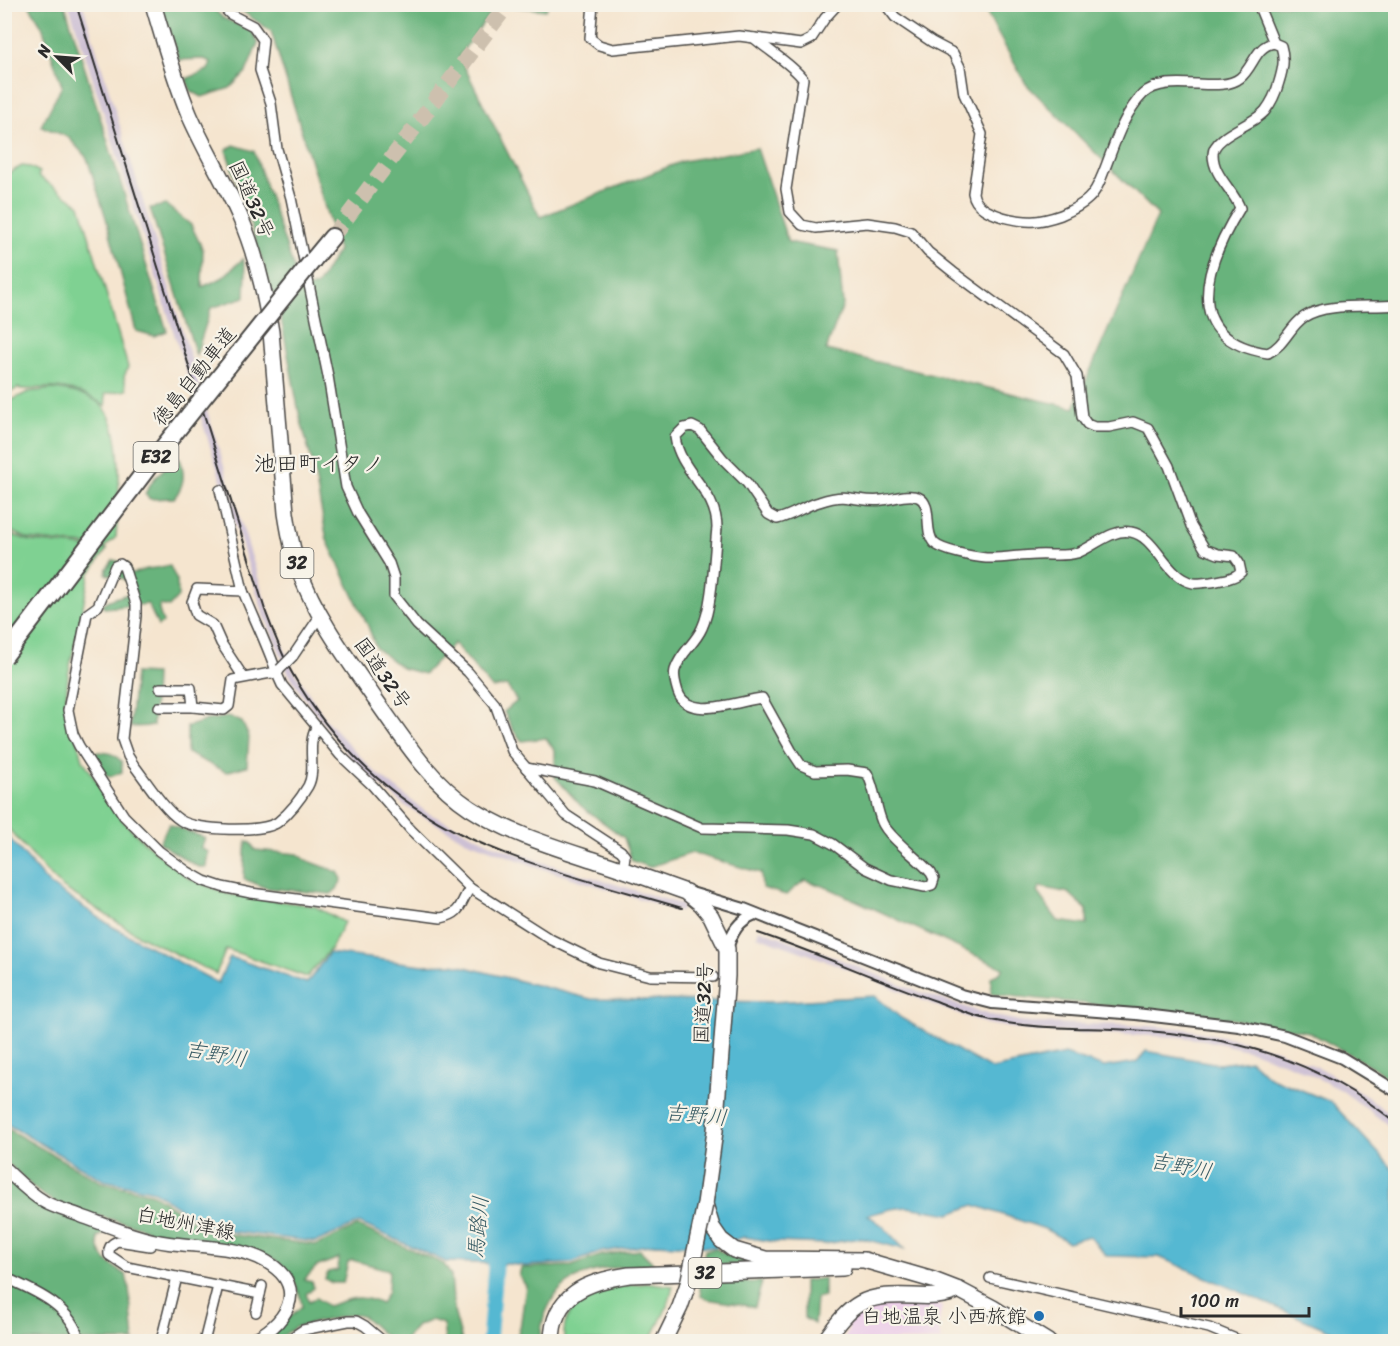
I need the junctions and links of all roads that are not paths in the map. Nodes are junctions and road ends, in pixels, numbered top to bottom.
1 (153, 4) edge
2 (220, 4) edge
3 (593, 4) edge
4 (838, 4) edge
5 (885, 4) edge
6 (1258, 4) edge
7 (754, 38) junction
8 (1274, 43) junction
9 (332, 237) tunnel mouth
10 (1395, 304) edge
11 (220, 490) dead end
12 (243, 591) junction
13 (320, 616) junction
14 (4, 657) edge
15 (279, 672) junction
16 (244, 678) junction
17 (160, 688) dead end
18 (159, 707) dead end
19 (193, 707) junction
20 (316, 728) junction
21 (526, 768) junction
22 (623, 870) junction
23 (470, 888) junction
24 (686, 892) junction
25 (755, 914) junction
26 (727, 949) junction
27 (713, 977) dead end
28 (1395, 1091) edge
29 (4, 1168) edge
30 (705, 1204) junction
31 (156, 1240) junction
32 (894, 1269) junction
33 (4, 1276) edge
34 (177, 1277) junction
35 (990, 1278) dead end
36 (218, 1286) junction
37 (959, 1290) junction
38 (680, 1307) junction
39 (256, 1312) dead end
40 (162, 1337) dead end
41 (205, 1338) dead end
42 (80, 1341) edge
43 (248, 1341) edge
44 (285, 1341) edge
45 (384, 1341) edge
46 (552, 1341) edge
47 (663, 1341) edge
48 (668, 1341) edge
49 (824, 1341) edge
50 (1048, 1341) edge
51 (1243, 1341) edge

1 - 13 highway, 国道32号 / 32
2 - 21 street
3 - 7 street
4 - 7 street
5 - 8 street
6 - 8 street
7 - 21 street
8 - 10 street
9 - 14 highway, 徳島自動車道 / E32, bridge
11 - 12 street
12 - 15 street
12 - 16 street
13 - 15 street, bridge
13 - 22 highway, 国道32号 / 32
15 - 16 street
15 - 20 street
16 - 19 street
17 - 19 street
18 - 19 street
20 - 23 street
20 - 23 street
21 - 22 street
22 - 24 highway, 国道32号 / 32
23 - 27 street
24 - 25 street
24 - 26 highway, 国道32号 / 32
25 - 26 street
25 - 28 street
26 - 30 highway, 国道32号 / 32
29 - 31 main road, 白地州津線
30 - 32 highway, 国道32号 / 32
30 - 38 highway, 国道32号 / 32, bridge
31 - 34 street
31 - 43 main road, 白地州津線
32 - 37 highway, 国道32号 / 32
32 - 46 highway, 国道32号 / 32
33 - 42 street
34 - 36 street
34 - 40 street
35 - 51 street
36 - 39 street
36 - 41 street
37 - 49 highway
37 - 50 highway, 国道32号 / 32
38 - 47 highway, 国道32号 / 32
38 - 48 highway
44 - 45 street

